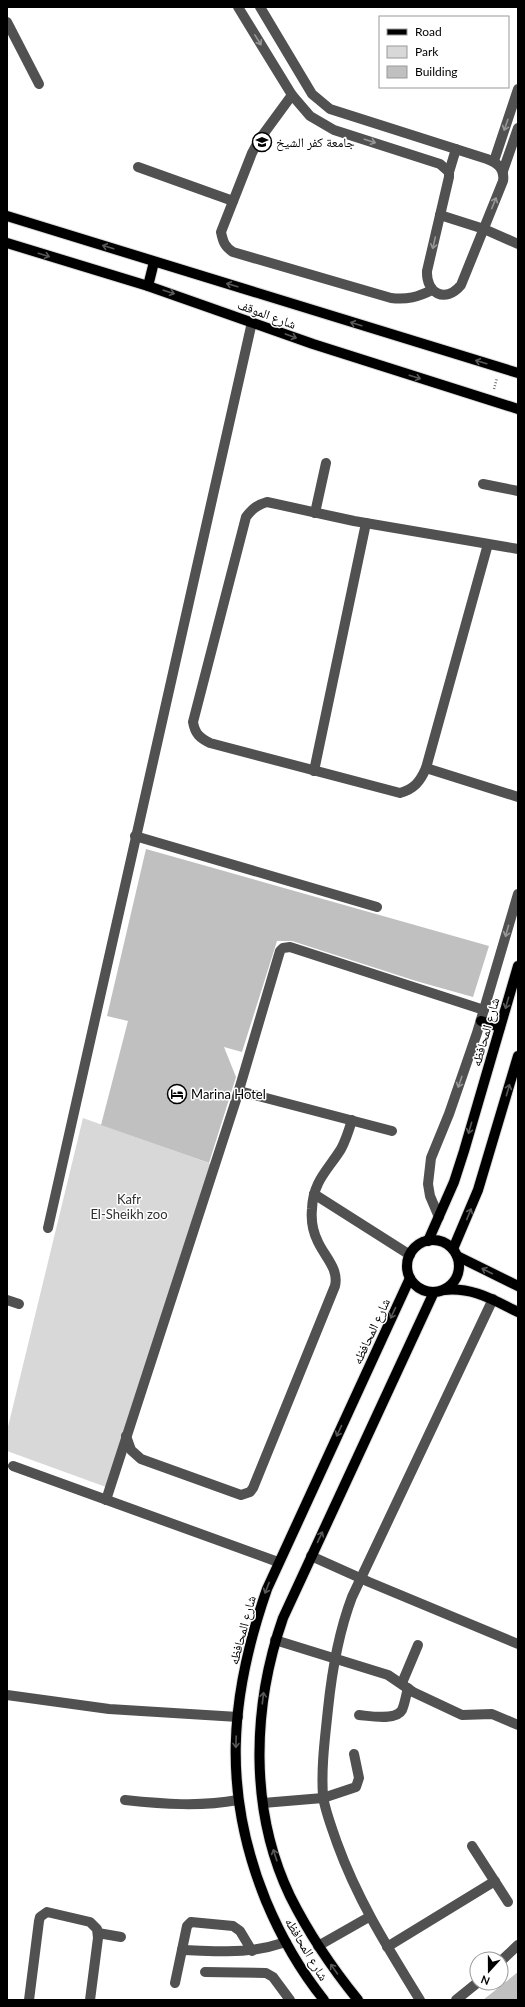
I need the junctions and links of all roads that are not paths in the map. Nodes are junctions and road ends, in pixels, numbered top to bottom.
1 (238, 7) edge
2 (260, 7) edge
3 (7, 22) edge
4 (39, 84) dead end
5 (518, 89) edge
6 (292, 95) junction
7 (518, 128) edge
8 (456, 149) junction
9 (494, 161) junction
10 (138, 167) dead end
11 (503, 171) junction
12 (449, 172) junction
13 (233, 201) junction
14 (440, 215) junction
15 (7, 216) edge
16 (484, 229) junction
17 (7, 243) edge
18 (518, 244) edge
19 (154, 262) junction
20 (148, 286) junction
21 (432, 290) junction
22 (252, 322) junction
23 (518, 373) edge
24 (518, 409) edge
25 (326, 463) dead end
26 (483, 484) dead end
27 (518, 491) edge
28 (315, 513) junction
29 (366, 523) junction
30 (488, 544) junction
31 (518, 549) edge
32 (426, 768) junction
33 (314, 771) junction
34 (518, 797) edge
35 (135, 836) junction
36 (518, 894) edge
37 (377, 907) dead end
38 (518, 966) edge
39 (484, 1010) junction
40 (481, 1021) junction
41 (500, 1027) junction
42 (518, 1056) edge
43 (239, 1090) junction
44 (352, 1120) junction
45 (392, 1131) dead end
46 (314, 1194) junction
47 (439, 1217) junction
48 (48, 1228) dead end
49 (428, 1241) junction
50 (455, 1252) junction
51 (410, 1255) junction
52 (410, 1278) junction
53 (518, 1286) edge
54 (438, 1291) junction
55 (493, 1299) junction
56 (7, 1300) edge
57 (19, 1304) dead end
58 (518, 1312) edge
59 (126, 1436) junction
60 (13, 1466) dead end
61 (106, 1500) junction
62 (311, 1556) junction
63 (278, 1562) junction
64 (361, 1579) junction
65 (275, 1640) junction
66 (518, 1644) edge
67 (418, 1645) dead end
68 (334, 1658) junction
69 (405, 1686) junction
70 (7, 1695) edge
71 (360, 1716) dead end
72 (238, 1717) junction
73 (518, 1725) edge
74 (354, 1754) dead end
75 (323, 1798) junction
76 (125, 1800) dead end
77 (238, 1800) junction
78 (263, 1803) junction
79 (472, 1846) dead end
80 (495, 1881) junction
81 (508, 1902) dead end
82 (369, 1917) junction
83 (98, 1933) junction
84 (121, 1937) dead end
85 (286, 1942) junction
86 (518, 1945) edge
87 (318, 1946) junction
88 (387, 1947) junction
89 (182, 1950) junction
90 (252, 1951) junction
91 (509, 1953) edge
92 (205, 1972) dead end
93 (175, 1983) dead end
94 (469, 1989) edge
95 (321, 1999) edge
96 (29, 2000) edge
97 (90, 2000) edge
98 (290, 2000) edge
99 (358, 2000) edge
100 (420, 2000) edge
101 (456, 2000) edge

1 -> 6 lane
2 - 8 lane
3 - 4 lane
5 -> 9 lane
6 -> 12 lane
6 - 13 lane
7 - 11 lane
8 - 9 lane
8 - 12 lane
9 - 11 lane
10 - 13 lane
16 -> 11 lane
12 - 14 lane
13 - 21 lane
14 - 16 lane
14 -> 21 lane
19 -> 15 main road, شارع الموقف
16 - 18 lane
16 - 21 lane
17 -> 20 main road, شارع الموقف
19 - 20 main road
23 -> 19 main road, شارع الموقف
20 -> 22 main road, شارع الموقف
22 -> 24 main road, شارع الموقف
22 - 35 lane
25 - 28 lane
26 - 27 lane
28 - 29 lane
28 - 33 lane
29 - 30 lane
29 - 33 lane
30 - 31 lane
30 - 32 lane
32 - 33 lane
32 - 34 lane
35 - 37 lane
35 - 48 lane
36 -> 39 lane
38 -> 41 main road, شارع المحافظه
39 - 40 lane
39 - 43 lane
40 - 41 main road
40 -> 47 lane
41 -> 47 main road, شارع المحافظه
50 -> 42 main road
43 - 44 lane
43 - 59 lane
44 - 45 lane
44 - 46 lane
46 - 51 lane
46 - 59 lane
47 - 49 main road, شارع المحافظه
49 - 50 main road
49 - 51 main road
53 -> 50 main road
50 - 54 main road
51 - 52 main road
52 - 54 main road
52 -> 63 main road, شارع المحافظه
54 - 55 main road
62 -> 54 main road, شارع المحافظه
55 - 58 main road
55 - 64 lane
56 - 57 lane
59 - 61 lane
60 - 61 lane
61 - 63 lane
62 - 64 lane
62 - 65 main road, شارع المحافظه
63 -> 72 main road, شارع المحافظه
64 - 66 lane
64 - 68 lane
65 - 68 lane
78 -> 65 main road, شارع المحافظه
67 - 69 lane
68 - 69 lane
68 - 75 lane
69 - 71 lane
69 - 73 lane
70 - 72 lane
72 -> 77 main road, شارع المحافظه
74 - 75 lane
75 - 78 lane
75 - 82 lane
76 - 77 lane
77 - 85 main road, شارع المحافظه
87 -> 78 main road, شارع المحافظه
79 - 80 lane
80 - 81 lane
80 - 88 lane
82 - 87 lane
82 - 88 lane
83 - 84 lane
83 - 96 lane
83 - 97 lane
85 - 90 lane
85 - 95 main road, شارع المحافظه
86 - 91 lane
99 -> 87 main road, شارع المحافظه
88 - 100 lane
89 - 90 lane
89 - 90 lane
89 - 93 lane
92 - 98 lane
94 - 101 lane

